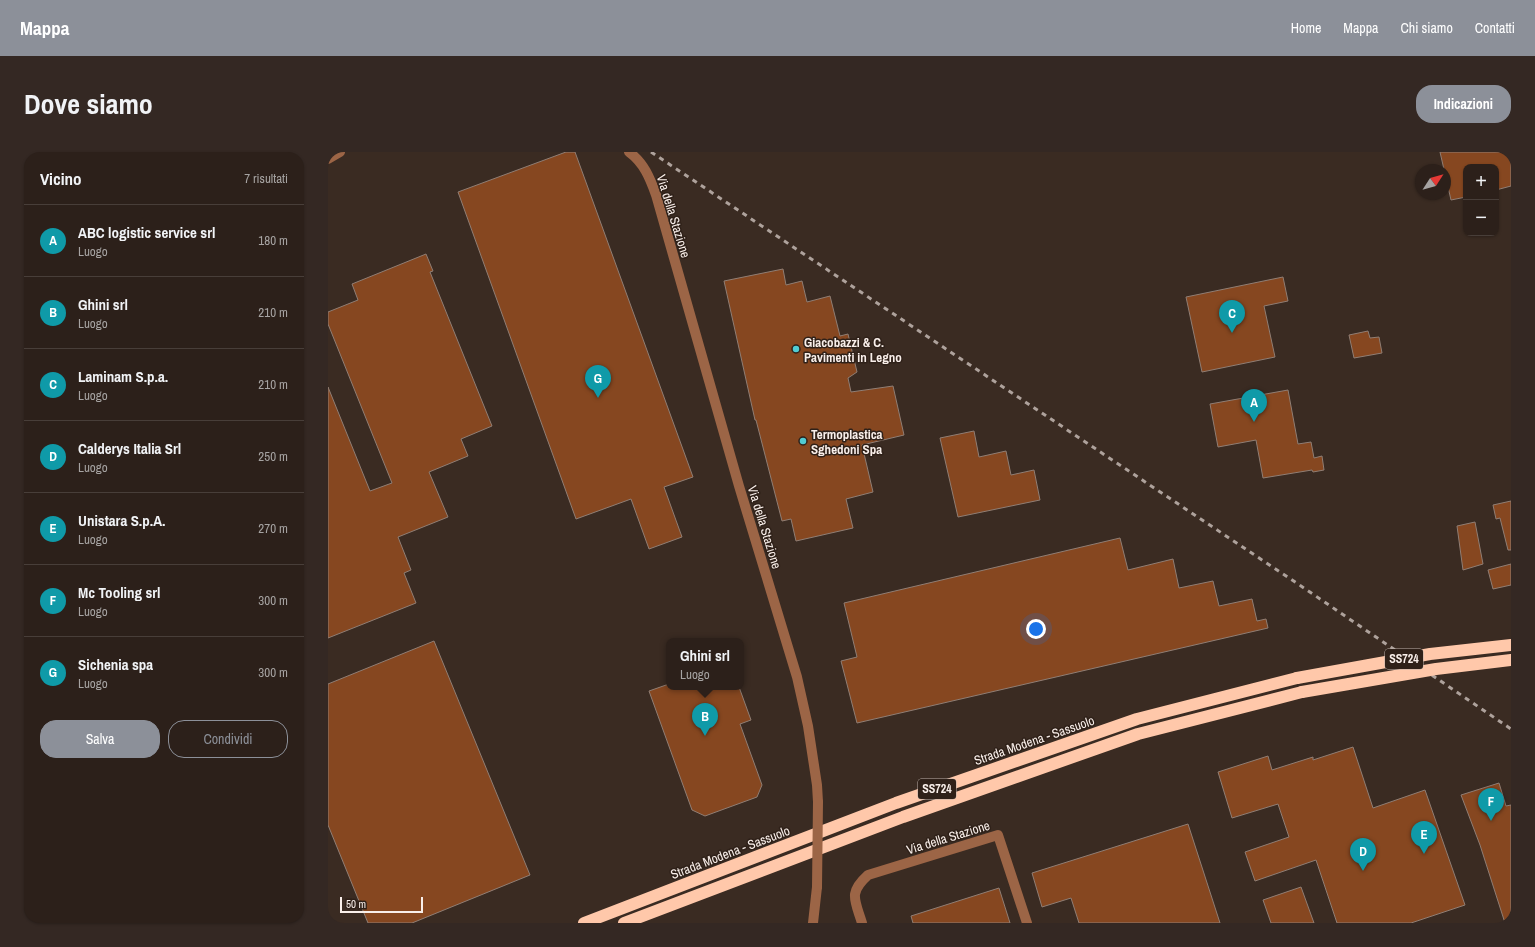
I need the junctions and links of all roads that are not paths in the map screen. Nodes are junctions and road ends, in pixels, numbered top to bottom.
1 (340, 152) edge
2 (630, 152) edge
3 (328, 159) edge
4 (1511, 645) edge
5 (1511, 660) edge
6 (584, 923) edge
7 (624, 923) edge
8 (813, 923) edge
9 (862, 923) edge
10 (1027, 923) edge

1 - 3 street
2 - 8 street, Via della Stazione, bridge
4 - 6 highway, Strada Modena - Sassuolo / SS724, bridge
5 - 7 highway, SS724, bridge
9 - 10 street, Via della Stazione

